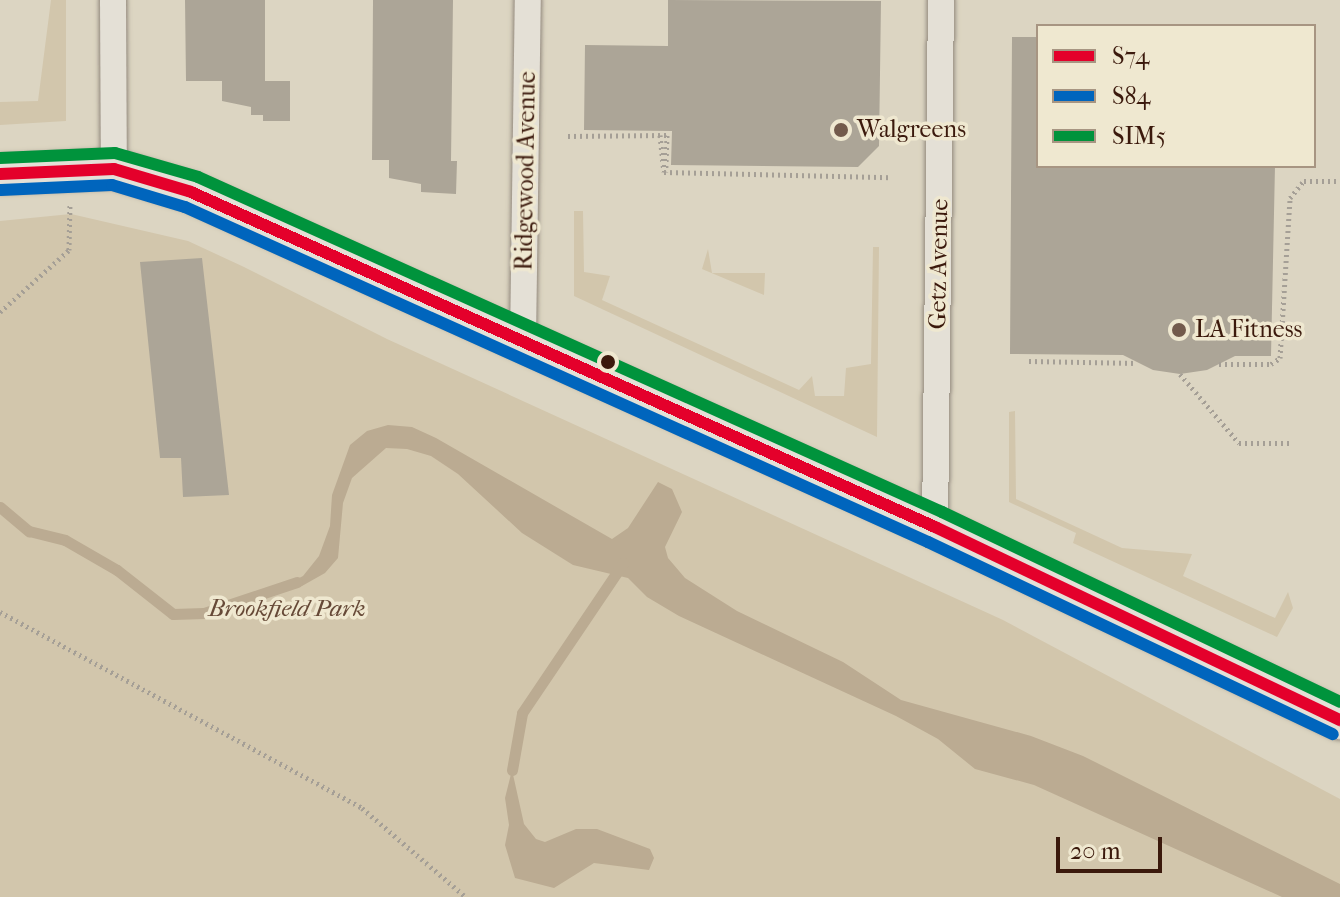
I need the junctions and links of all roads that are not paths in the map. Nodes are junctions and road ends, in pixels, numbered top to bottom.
1 (113, 0) edge
2 (528, 0) edge
3 (941, 0) edge
4 (114, 169) junction
5 (0, 174) edge
6 (523, 341) junction
7 (935, 527) junction
8 (1340, 720) edge

1 - 4 street
2 - 6 street, Ridgewood Avenue
3 - 7 street, Getz Avenue
4 - 5 street
4 - 6 street
6 - 7 street
7 - 8 street

